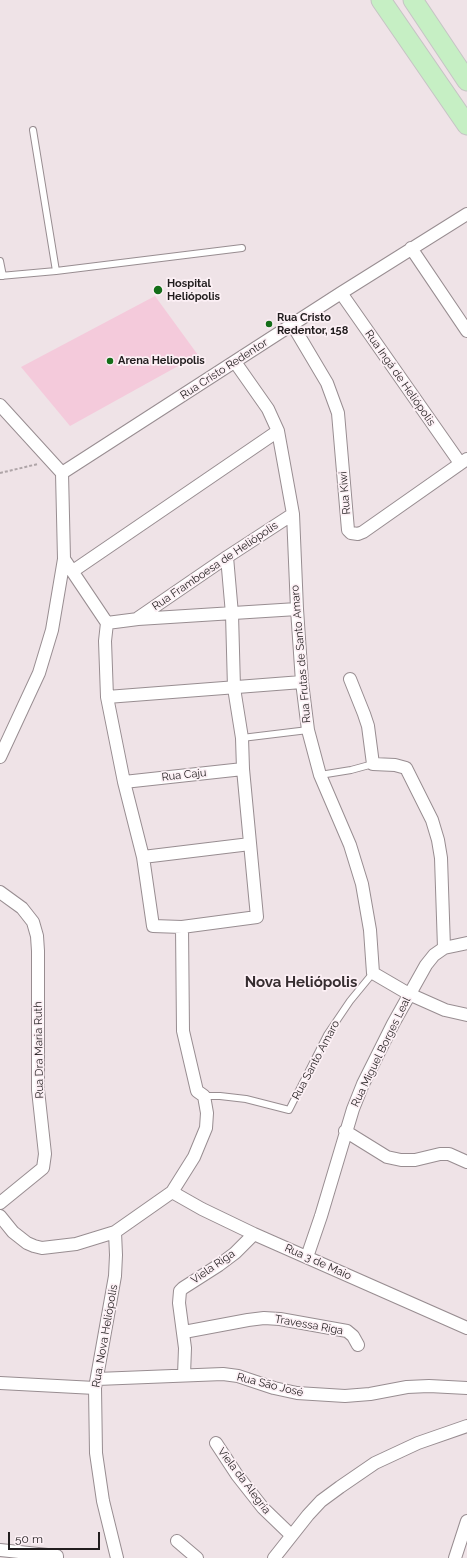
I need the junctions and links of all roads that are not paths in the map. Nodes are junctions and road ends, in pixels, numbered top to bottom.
1 (381, 0) edge
2 (413, 0) edge
3 (467, 81) edge
4 (467, 125) edge
5 (33, 130) dead end
6 (467, 214) edge
7 (242, 248) dead end
8 (412, 248) junction
9 (0, 261) edge
10 (56, 271) junction
11 (1, 276) edge
12 (340, 293) junction
13 (292, 324) junction
14 (467, 331) edge
15 (235, 362) junction
16 (0, 405) edge
17 (278, 432) junction
18 (464, 461) edge
19 (62, 473) junction
20 (293, 514) junction
21 (226, 557) junction
22 (64, 559) junction
23 (73, 571) junction
24 (297, 609) junction
25 (232, 614) junction
26 (138, 619) junction
27 (107, 623) junction
28 (350, 679) dead end
29 (302, 682) junction
30 (234, 688) junction
31 (107, 697) junction
32 (308, 730) junction
33 (242, 738) junction
34 (0, 757) edge
35 (373, 764) junction
36 (243, 769) junction
37 (320, 775) junction
38 (124, 782) junction
39 (250, 844) junction
40 (143, 856) junction
41 (0, 892) edge
42 (182, 927) junction
43 (467, 943) edge
44 (444, 948) junction
45 (373, 973) junction
46 (409, 994) junction
47 (467, 1015) edge
48 (200, 1093) junction
49 (345, 1131) junction
50 (467, 1162) edge
51 (172, 1192) junction
52 (0, 1203) edge
53 (0, 1216) edge
54 (114, 1232) junction
55 (254, 1234) junction
56 (307, 1257) junction
57 (467, 1328) edge
58 (184, 1332) junction
59 (358, 1345) dead end
60 (184, 1374) junction
61 (0, 1383) edge
62 (96, 1383) junction
63 (467, 1388) edge
64 (467, 1426) edge
65 (216, 1443) dead end
66 (467, 1521) edge
67 (291, 1535) junction
68 (177, 1541) dead end
69 (0, 1550) edge
70 (57, 1558) edge
71 (117, 1558) edge
72 (197, 1558) edge
73 (274, 1558) edge
74 (455, 1558) edge

1 - 4 main road
2 - 3 main road
5 - 10 lane
6 - 8 street, Rua Cristo Redentor
7 - 10 lane
8 - 12 street, Rua Cristo Redentor
8 - 14 street
9 - 11 lane
10 - 11 lane
12 - 13 street, Rua Cristo Redentor
12 - 18 street, Rua Ingá de Heliópolis
13 - 15 street, Rua Cristo Redentor
13 - 18 street, Rua Kiwi
15 - 17 street
15 - 19 lane
16 - 19 street
17 - 20 lane
17 - 23 street
19 - 22 street
20 - 21 street, Rua Framboesa de Heliópolis
20 - 24 street, Rua Frutas de Santo Amaro
21 - 25 street
21 - 26 street, Rua Framboesa de Heliópolis
22 - 23 street
22 - 34 street
23 - 27 street
24 - 25 street
24 - 29 street, Rua Frutas de Santo Amaro
25 - 26 street
25 - 30 street
26 - 27 street
27 - 31 street
28 - 35 street
29 - 30 street
29 - 32 street, Rua Frutas de Santo Amaro
30 - 31 street
30 - 33 street
31 - 38 street
32 - 33 lane
32 - 37 street, Rua Frutas de Santo Amaro
33 - 36 street
35 - 37 lane
35 - 44 street
36 - 38 street, Rua Caju
36 - 39 street
37 - 45 street, Rua Frutas de Santo Amaro
38 - 40 street
39 - 40 street
39 - 42 street
40 - 42 street
41 - 52 street, Rua Dra Maria Ruth
42 - 48 street
43 - 44 street
44 - 46 street, Rua Miguel Borges Leal
45 - 46 street
45 - 48 lane, Rua Santo Amaro
46 - 47 street
46 - 49 street, Rua Miguel Borges Leal
48 - 51 street
49 - 50 street
49 - 56 street, Rua Miguel Borges Leal
51 - 54 street
51 - 55 street, Rua 3 de Maio
53 - 54 street
54 - 62 street, Rua. Nova Heliópolis
55 - 56 street, Rua 3 de Maio
55 - 58 street, Viela Riga
56 - 57 street, Rua 3 de Maio
58 - 59 street, Travessa Riga
58 - 60 street, Viela Riga
60 - 62 street, Rua São José
60 - 63 street, Rua São José
61 - 62 street, Rua São José
62 - 71 street, Rua. Nova Heliópolis
64 - 67 street
65 - 67 street, Viela da Alegria
66 - 74 street
67 - 73 street
68 - 72 street
69 - 70 street

